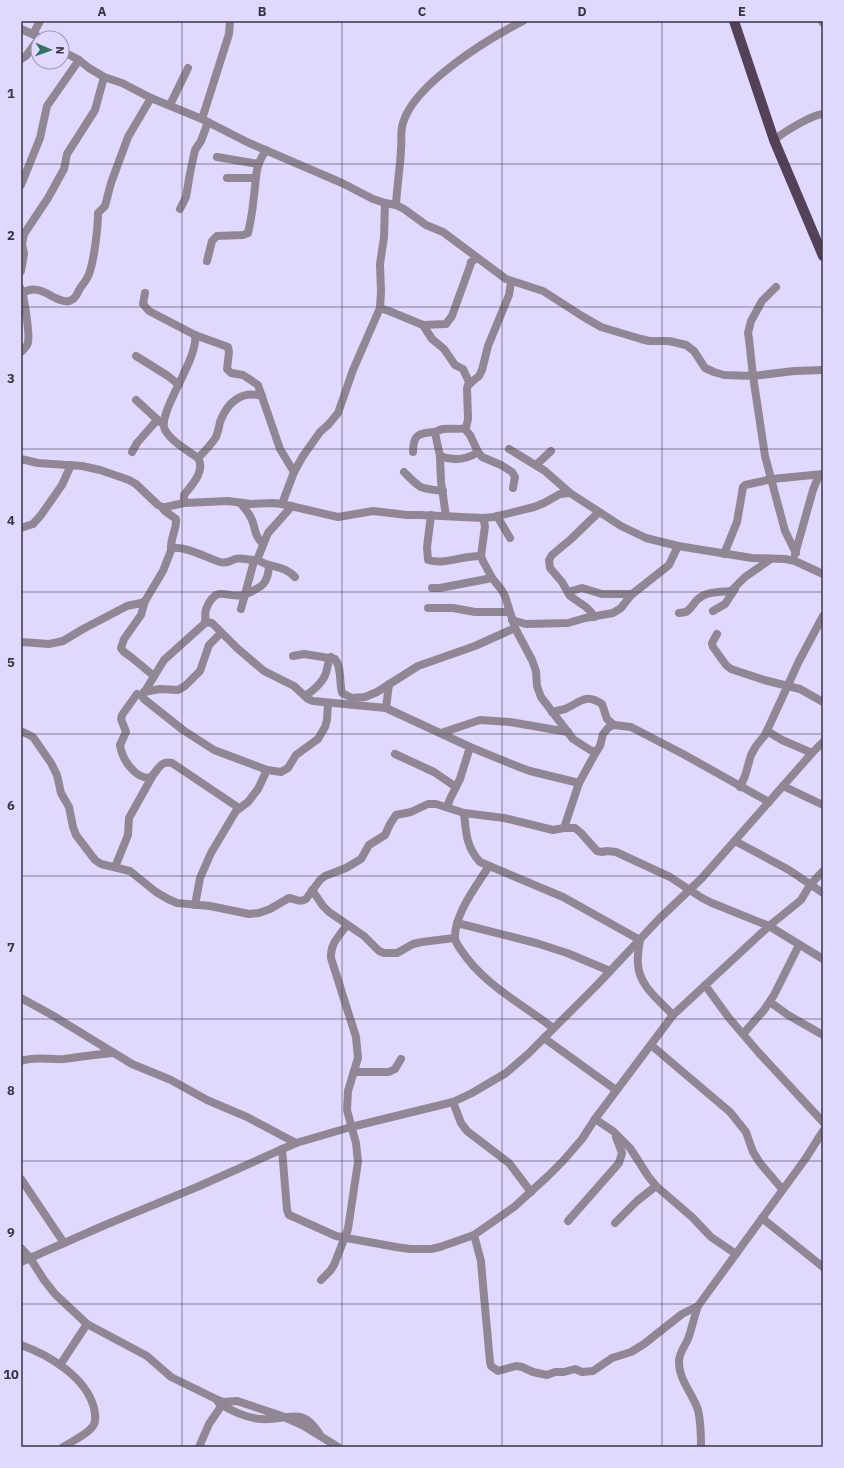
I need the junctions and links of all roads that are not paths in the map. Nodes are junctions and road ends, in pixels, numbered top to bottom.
1 (230, 21) edge
2 (523, 21) edge
3 (734, 21) edge
4 (21, 29) edge
5 (30, 34) edge
6 (30, 50) edge
7 (70, 55) edge
8 (21, 59) edge
9 (79, 60) junction
10 (188, 68) dead end
11 (104, 77) junction
12 (151, 98) junction
13 (170, 105) junction
14 (823, 114) edge
15 (205, 120) junction
16 (774, 140) junction
17 (266, 150) junction
18 (217, 157) dead end
19 (258, 164) junction
20 (227, 178) dead end
21 (255, 178) junction
22 (21, 185) edge
23 (385, 203) junction
24 (396, 205) junction
25 (180, 209) dead end
26 (823, 256) edge
27 (477, 258) junction
28 (207, 261) dead end
29 (21, 271) edge
30 (511, 282) junction
31 (776, 287) dead end
32 (22, 290) edge
33 (144, 293) dead end
34 (380, 308) junction
35 (423, 325) junction
36 (195, 335) junction
37 (21, 352) edge
38 (136, 356) dead end
39 (823, 370) edge
40 (753, 376) junction
41 (470, 384) junction
42 (179, 385) junction
43 (262, 396) junction
44 (136, 400) dead end
45 (160, 422) junction
46 (465, 429) junction
47 (435, 432) junction
48 (509, 449) dead end
49 (551, 450) dead end
50 (132, 452) dead end
51 (413, 452) dead end
52 (478, 452) junction
53 (440, 456) junction
54 (198, 458) junction
55 (21, 460) edge
56 (71, 465) junction
57 (536, 465) junction
58 (294, 472) junction
59 (404, 472) dead end
60 (821, 474) edge
61 (772, 479) junction
62 (513, 488) dead end
63 (443, 491) junction
64 (570, 493) junction
65 (184, 503) junction
66 (240, 503) junction
67 (282, 504) junction
68 (292, 506) junction
69 (162, 507) junction
70 (599, 512) junction
71 (431, 515) junction
72 (446, 516) junction
73 (497, 516) junction
74 (483, 518) junction
75 (21, 528) edge
76 (510, 538) dead end
77 (263, 544) junction
78 (678, 546) junction
79 (171, 549) junction
80 (724, 554) junction
81 (481, 556) junction
82 (795, 557) junction
83 (771, 559) junction
84 (256, 560) junction
85 (269, 566) junction
86 (823, 574) edge
87 (295, 577) dead end
88 (492, 578) junction
89 (432, 588) dead end
90 (734, 589) junction
91 (568, 592) junction
92 (632, 594) junction
93 (246, 595) junction
94 (145, 600) junction
95 (428, 608) dead end
96 (241, 609) dead end
97 (713, 611) dead end
98 (679, 613) dead end
99 (823, 616) edge
100 (594, 617) junction
101 (512, 620) junction
102 (205, 622) junction
103 (221, 633) junction
104 (717, 634) dead end
105 (22, 640) edge
106 (293, 656) dead end
107 (330, 658) junction
108 (154, 676) junction
109 (389, 684) junction
110 (788, 686) junction
111 (141, 693) junction
112 (305, 696) junction
113 (823, 702) edge
114 (328, 703) junction
115 (386, 708) junction
116 (552, 712) junction
117 (614, 725) junction
118 (21, 731) edge
119 (767, 731) junction
120 (568, 732) junction
121 (441, 733) junction
122 (823, 743) edge
123 (470, 747) junction
124 (596, 752) junction
125 (812, 753) junction
126 (395, 754) dead end
127 (267, 770) junction
128 (153, 775) junction
129 (579, 783) junction
130 (783, 786) junction
131 (456, 787) junction
132 (740, 787) junction
133 (768, 802) junction
134 (823, 805) edge
135 (447, 807) junction
136 (240, 808) junction
137 (464, 813) junction
138 (564, 828) junction
139 (735, 841) junction
140 (489, 866) junction
141 (115, 867) junction
142 (823, 871) edge
143 (810, 885) junction
144 (312, 890) junction
145 (689, 890) junction
146 (823, 893) edge
147 (195, 905) junction
148 (457, 923) junction
149 (347, 925) junction
150 (769, 926) junction
151 (454, 938) junction
152 (640, 940) junction
153 (799, 945) junction
154 (823, 959) edge
155 (610, 971) junction
156 (705, 985) junction
157 (21, 998) edge
158 (770, 1002) junction
159 (673, 1015) junction
160 (553, 1028) junction
161 (743, 1034) junction
162 (823, 1035) edge
163 (544, 1038) junction
164 (651, 1044) junction
165 (114, 1053) junction
166 (401, 1059) dead end
167 (21, 1061) edge
168 (354, 1072) junction
169 (616, 1090) junction
170 (452, 1102) junction
171 (595, 1119) junction
172 (823, 1122) edge
173 (351, 1127) junction
174 (613, 1131) junction
175 (823, 1131) edge
176 (296, 1143) junction
177 (282, 1149) junction
178 (21, 1179) edge
179 (656, 1186) junction
180 (782, 1189) junction
181 (531, 1192) junction
182 (762, 1218) junction
183 (568, 1221) dead end
184 (615, 1223) dead end
185 (474, 1235) junction
186 (345, 1238) junction
187 (64, 1243) junction
188 (21, 1248) edge
189 (736, 1254) junction
190 (30, 1258) junction
191 (21, 1262) edge
192 (823, 1267) edge
193 (321, 1280) dead end
194 (698, 1306) junction
195 (87, 1324) junction
196 (21, 1345) edge
197 (60, 1365) junction
198 (214, 1399) junction
199 (222, 1405) junction
200 (282, 1416) junction
201 (63, 1447) edge
202 (199, 1447) edge
203 (338, 1447) edge
204 (701, 1447) edge

1 - 15 street
2 - 24 street
3 - 16 main road
4 - 5 street
6 - 8 street
7 - 9 street
9 - 11 street
9 - 22 street
10 - 13 street
11 - 12 street
11 - 29 street
12 - 13 street
12 - 32 street
13 - 15 street
14 - 16 street
15 - 17 street
15 - 25 street
16 - 26 main road
17 - 19 street
17 - 23 street
18 - 19 street
19 - 21 street
20 - 21 street
21 - 28 street
23 - 24 street
23 - 34 street
24 - 27 street
27 - 30 street
27 - 35 street
30 - 40 street
30 - 41 street
31 - 40 street
32 - 37 street
33 - 36 street
34 - 35 street
34 - 58 street
35 - 41 street
36 - 42 street
36 - 43 street
38 - 42 street
39 - 40 street
40 - 61 street
41 - 46 street
42 - 45 street
43 - 54 street
43 - 58 street
44 - 45 street
45 - 50 street
45 - 54 street
46 - 47 street
46 - 52 street
47 - 51 street
47 - 53 street
48 - 57 street
49 - 57 street
52 - 53 street
52 - 62 street
53 - 63 street
54 - 65 street
55 - 56 street
56 - 69 street
56 - 75 street
57 - 64 street
58 - 67 street
59 - 63 street
60 - 61 street
60 - 82 street
61 - 80 street
61 - 82 street
63 - 72 street
64 - 70 street
64 - 73 street
65 - 66 street
65 - 69 street
66 - 67 street
66 - 77 street
67 - 68 street
68 - 71 street
68 - 77 street
69 - 79 street
70 - 78 street
70 - 91 street
71 - 72 street
71 - 81 street
72 - 74 street
73 - 74 street
73 - 76 street
74 - 81 street
77 - 84 street
78 - 80 street
78 - 92 street
79 - 84 street
79 - 94 street
80 - 83 street
81 - 88 street
82 - 83 street
82 - 86 street
83 - 90 street
84 - 85 street
84 - 93 street
85 - 87 street
85 - 93 street
88 - 89 street
88 - 101 street
90 - 97 street
90 - 98 street
91 - 92 street
91 - 100 street
92 - 100 street
93 - 96 street
93 - 102 street
94 - 105 street
94 - 108 street
95 - 101 street
99 - 110 street
100 - 101 street
101 - 109 street
101 - 116 street
102 - 103 street
102 - 108 street
103 - 111 street
103 - 112 street
104 - 110 street
106 - 107 street
107 - 109 street
107 - 112 street
108 - 111 street
109 - 115 street
110 - 113 street
110 - 119 street
111 - 127 street
111 - 128 street
112 - 114 street
114 - 115 street
114 - 127 street
115 - 121 street
116 - 117 street
116 - 120 street
117 - 124 street
117 - 132 street
118 - 141 street
119 - 125 street
119 - 132 street
120 - 121 street
120 - 124 street
121 - 123 street
122 - 125 street
123 - 129 street
123 - 131 street
124 - 129 street
125 - 130 street
126 - 131 street
127 - 136 street
128 - 136 street
128 - 141 street
129 - 138 street
130 - 133 street
130 - 134 street
131 - 135 street
132 - 133 street
133 - 139 street
135 - 137 street
135 - 144 street
136 - 147 street
137 - 138 street
137 - 140 street
138 - 145 street
139 - 143 street
139 - 145 street
140 - 148 street
140 - 152 street
141 - 147 street
142 - 143 street
143 - 146 street
143 - 150 street
144 - 147 street
144 - 149 street
145 - 150 street
145 - 152 street
148 - 151 street
148 - 155 street
149 - 151 street
149 - 168 street
150 - 153 street
150 - 156 street
151 - 160 street
152 - 155 street
152 - 159 street
153 - 154 street
153 - 158 street
155 - 160 street
156 - 159 street
156 - 161 street
157 - 165 street
158 - 161 street
158 - 162 street
159 - 164 street
160 - 163 street
161 - 172 street
163 - 169 street
163 - 170 street
164 - 169 street
164 - 180 street
165 - 167 street
165 - 176 street
166 - 168 street
168 - 173 street
169 - 171 street
170 - 173 street
170 - 181 street
171 - 174 street
171 - 181 street
173 - 176 street
173 - 186 street
174 - 179 street
174 - 183 street
175 - 180 street
176 - 177 street
177 - 186 street
177 - 187 street
178 - 187 street
179 - 184 street
179 - 189 street
180 - 182 street
181 - 185 street
182 - 189 street
182 - 192 street
185 - 186 street
185 - 194 street
186 - 193 street
187 - 190 street
188 - 190 street
189 - 194 street
190 - 191 street
190 - 195 street
194 - 204 street
195 - 197 street
195 - 198 street
196 - 197 street
197 - 201 street
198 - 199 street
198 - 200 street
199 - 200 street
199 - 202 street
200 - 203 street

